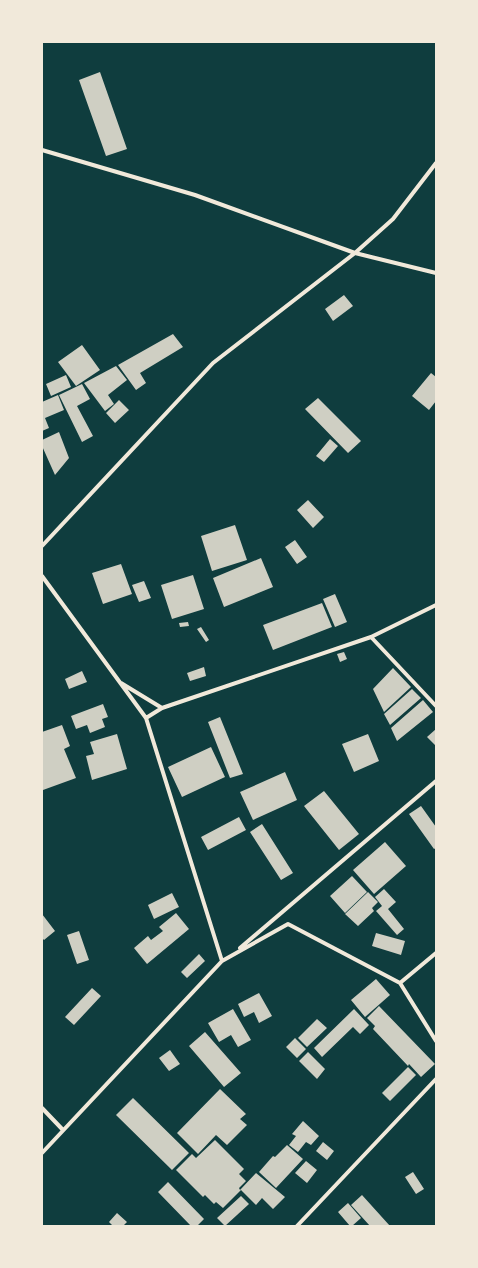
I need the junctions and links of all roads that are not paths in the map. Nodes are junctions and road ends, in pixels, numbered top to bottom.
1 (42, 150) edge
2 (436, 164) edge
3 (355, 253) junction
4 (436, 273) edge
5 (42, 546) edge
6 (42, 576) edge
7 (436, 605) edge
8 (372, 637) junction
9 (120, 682) junction
10 (436, 706) edge
11 (162, 708) junction
12 (146, 718) junction
13 (436, 781) edge
14 (436, 954) edge
15 (233, 955) junction
16 (222, 961) junction
17 (400, 983) junction
18 (436, 1041) edge
19 (436, 1079) edge
20 (42, 1108) edge
21 (63, 1130) junction
22 (42, 1153) edge
23 (297, 1226) edge

1 - 3 street
2 - 3 street
3 - 4 street
3 - 5 street
6 - 9 street
7 - 8 street
8 - 10 street
8 - 11 street
9 - 11 street
9 - 12 street
11 - 12 street
12 - 16 street
13 - 15 street
14 - 17 street
15 - 16 street
15 - 17 street
16 - 21 street
17 - 18 street
19 - 23 street
20 - 21 street
21 - 22 street

